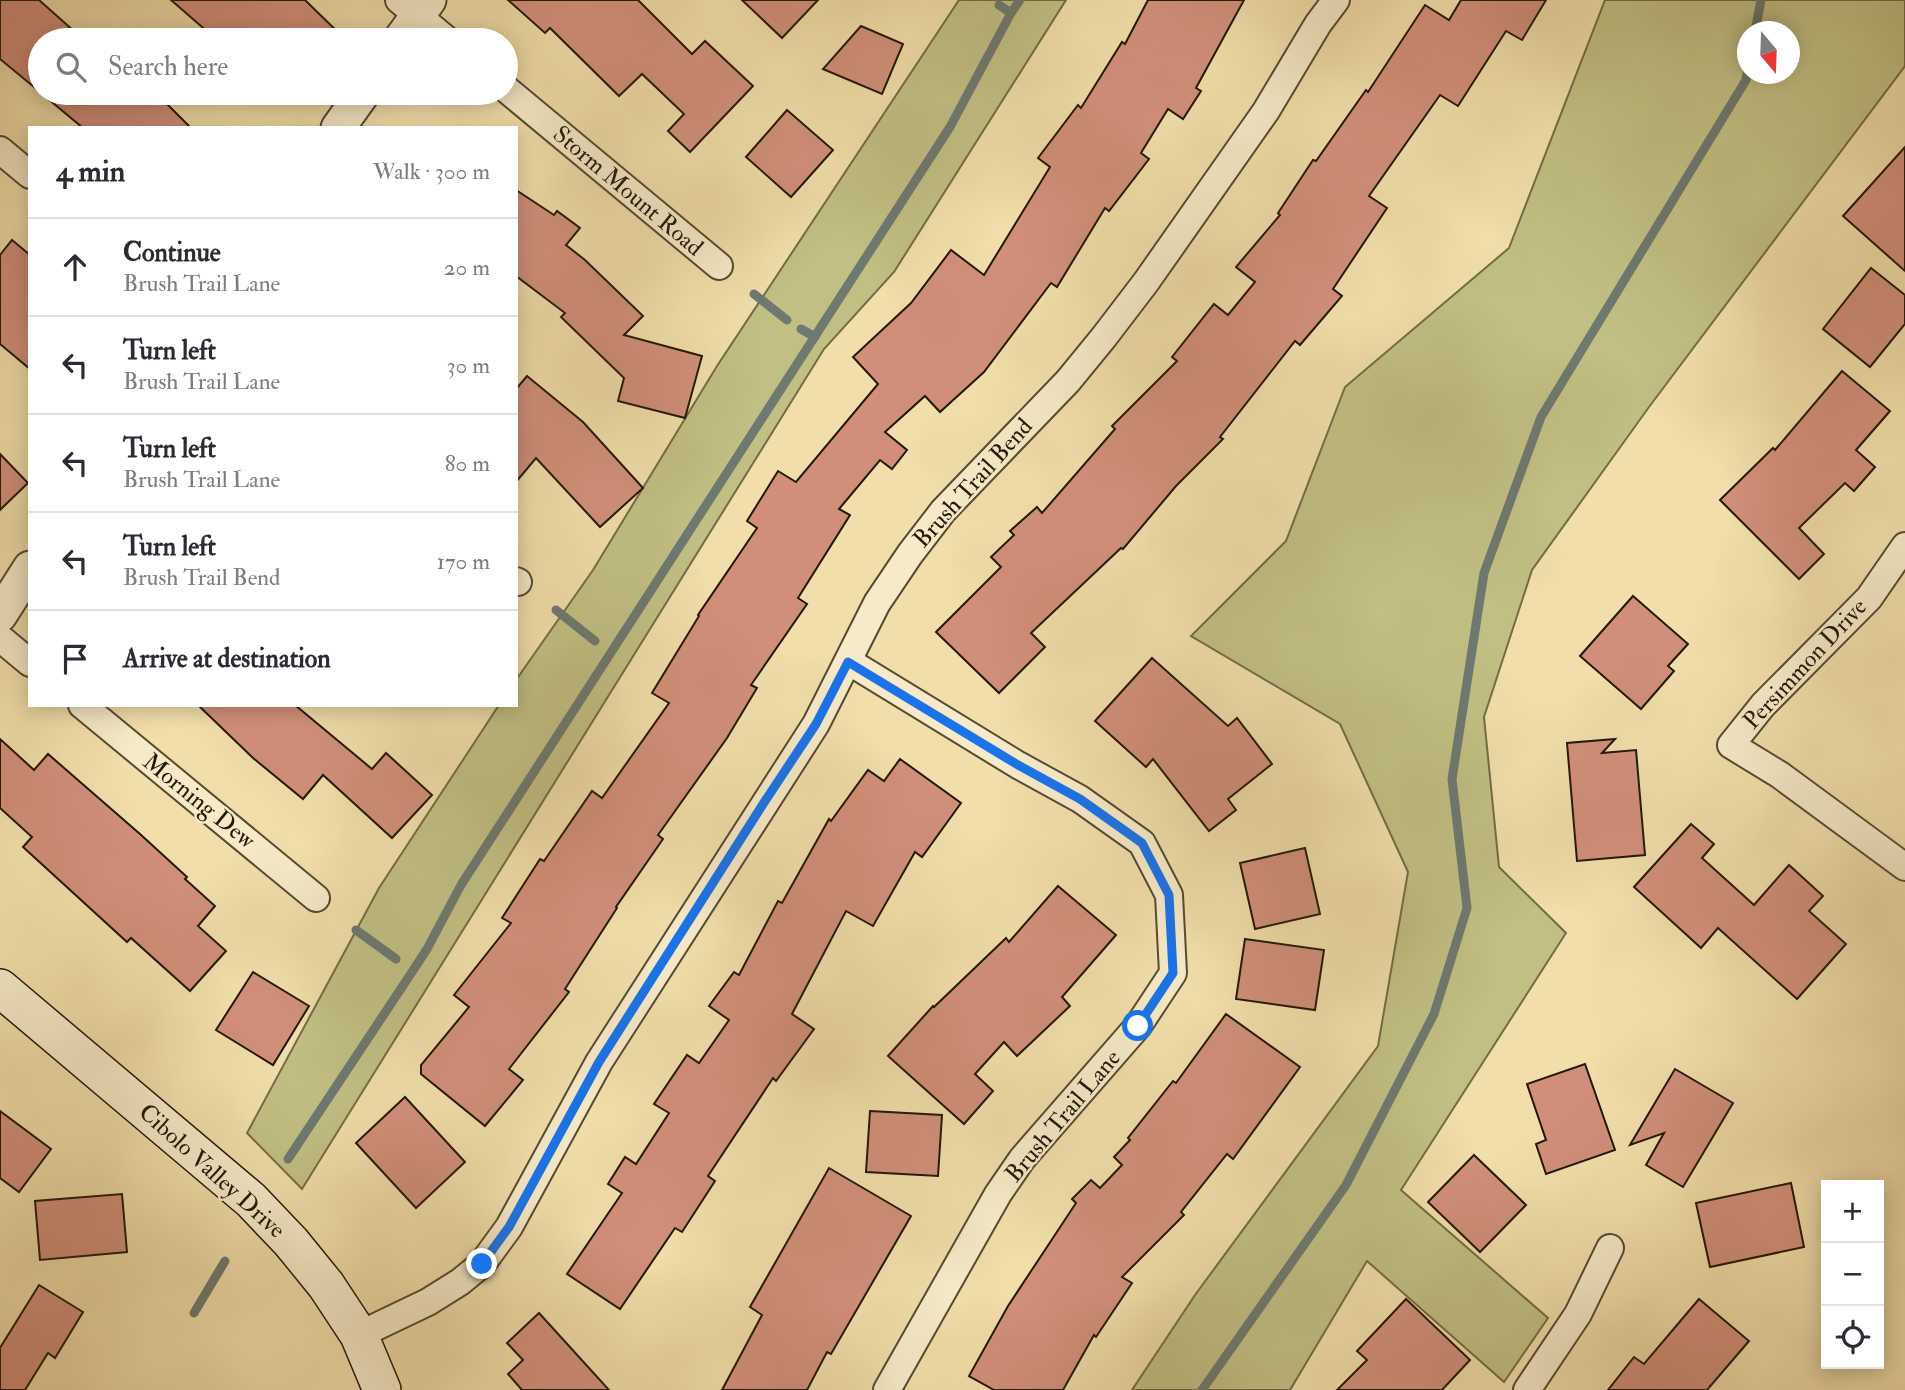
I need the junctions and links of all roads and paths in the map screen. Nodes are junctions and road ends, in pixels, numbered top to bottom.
1 (1336, 0) edge
2 (412, 14) edge
3 (431, 28) edge
4 (518, 99) edge
5 (354, 105) edge
6 (339, 126) edge
7 (0, 150) edge
8 (28, 173) edge
9 (719, 266) dead end
10 (1905, 546) edge
11 (28, 571) edge
12 (0, 615) edge
13 (0, 638) edge
14 (28, 661) edge
15 (848, 662) junction
16 (84, 707) edge
17 (1905, 867) edge
18 (316, 898) dead end
19 (0, 988) edge
20 (1610, 1248) dead end
21 (359, 1335) junction
22 (382, 1390) edge
23 (887, 1390) edge
24 (1527, 1390) edge

1 - 15 street, Brush Trail Bend
2 - 3 street
4 - 9 street, Storm Mount Road
5 - 6 street
7 - 8 street
10 - 17 street, Persimmon Drive
11 - 12 street
13 - 14 street
15 - 21 street, Brush Trail Bend
15 - 23 street, Brush Trail Lane
16 - 18 street, Morning Dew
19 - 21 main road, Cibolo Valley Drive
20 - 24 street
21 - 22 main road, Cibolo Valley Drive

